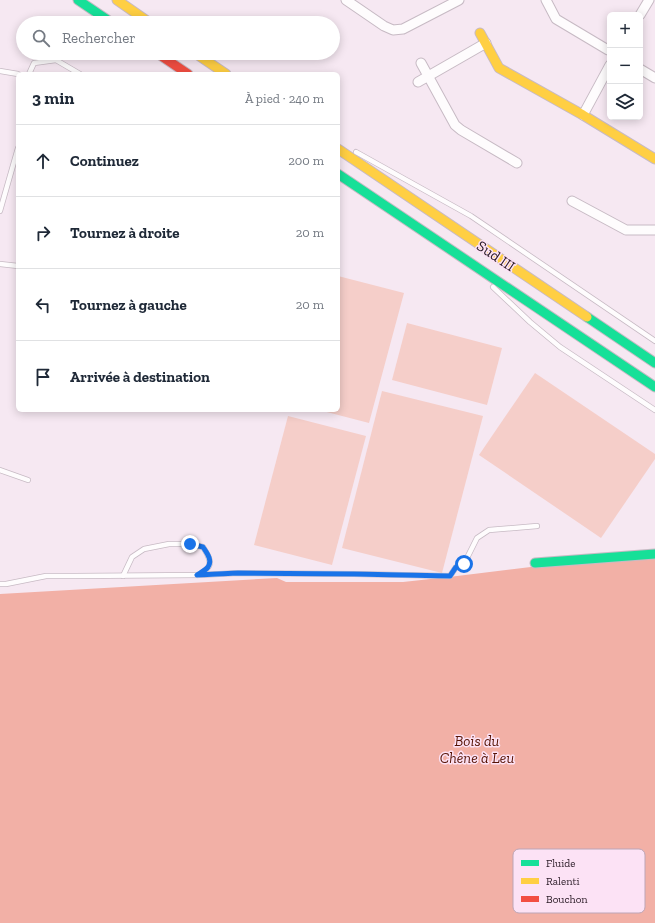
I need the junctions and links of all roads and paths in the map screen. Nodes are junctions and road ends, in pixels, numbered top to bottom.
1 (78, 0) edge
2 (117, 0) edge
3 (346, 0) edge
4 (459, 0) edge
5 (649, 0) edge
6 (548, 4) edge
7 (642, 12) edge
8 (102, 16) edge
9 (140, 16) edge
10 (480, 33) dead end
11 (486, 43) junction
12 (607, 52) edge
13 (56, 60) edge
14 (56, 60) edge
15 (167, 60) edge
16 (205, 60) edge
17 (420, 63) dead end
18 (0, 71) edge
19 (607, 71) edge
20 (643, 71) edge
21 (31, 72) edge
22 (77, 72) edge
23 (185, 72) edge
24 (223, 72) edge
25 (16, 74) edge
26 (428, 76) junction
27 (655, 78) edge
28 (418, 82) dead end
29 (583, 115) junction
30 (351, 149) dead end
31 (340, 150) edge
32 (16, 155) edge
33 (655, 159) edge
34 (517, 163) dead end
35 (340, 175) edge
36 (572, 201) dead end
37 (0, 211) edge
38 (655, 230) edge
39 (466, 260) junction
40 (0, 264) edge
41 (16, 266) edge
42 (655, 341) edge
43 (655, 363) edge
44 (655, 387) edge
45 (655, 410) edge
46 (0, 470) edge
47 (28, 480) dead end
48 (537, 526) dead end
49 (655, 554) edge
50 (535, 563) dead end
51 (197, 575) junction
52 (123, 576) junction
53 (0, 584) edge

1 - 8 main road
2 - 9 main road
3 - 4 street
5 - 7 street
6 - 12 street
10 - 11 main road
11 - 26 street
11 - 29 main road
13 - 21 lane
14 - 22 lane
15 - 23 main road
16 - 24 main road
17 - 26 street
18 - 25 lane
19 - 29 street
20 - 27 street
26 - 28 street
26 - 34 street
29 - 33 main road
30 - 42 lane
31 - 43 main road, Sud III
32 - 37 lane
35 - 39 main road, Sud III
36 - 38 street
39 - 44 main road, Sud III
39 - 45 lane
40 - 41 lane
46 - 47 lane
48 - 51 lane
49 - 50 main road
51 - 52 lane
51 - 52 lane
52 - 53 lane

